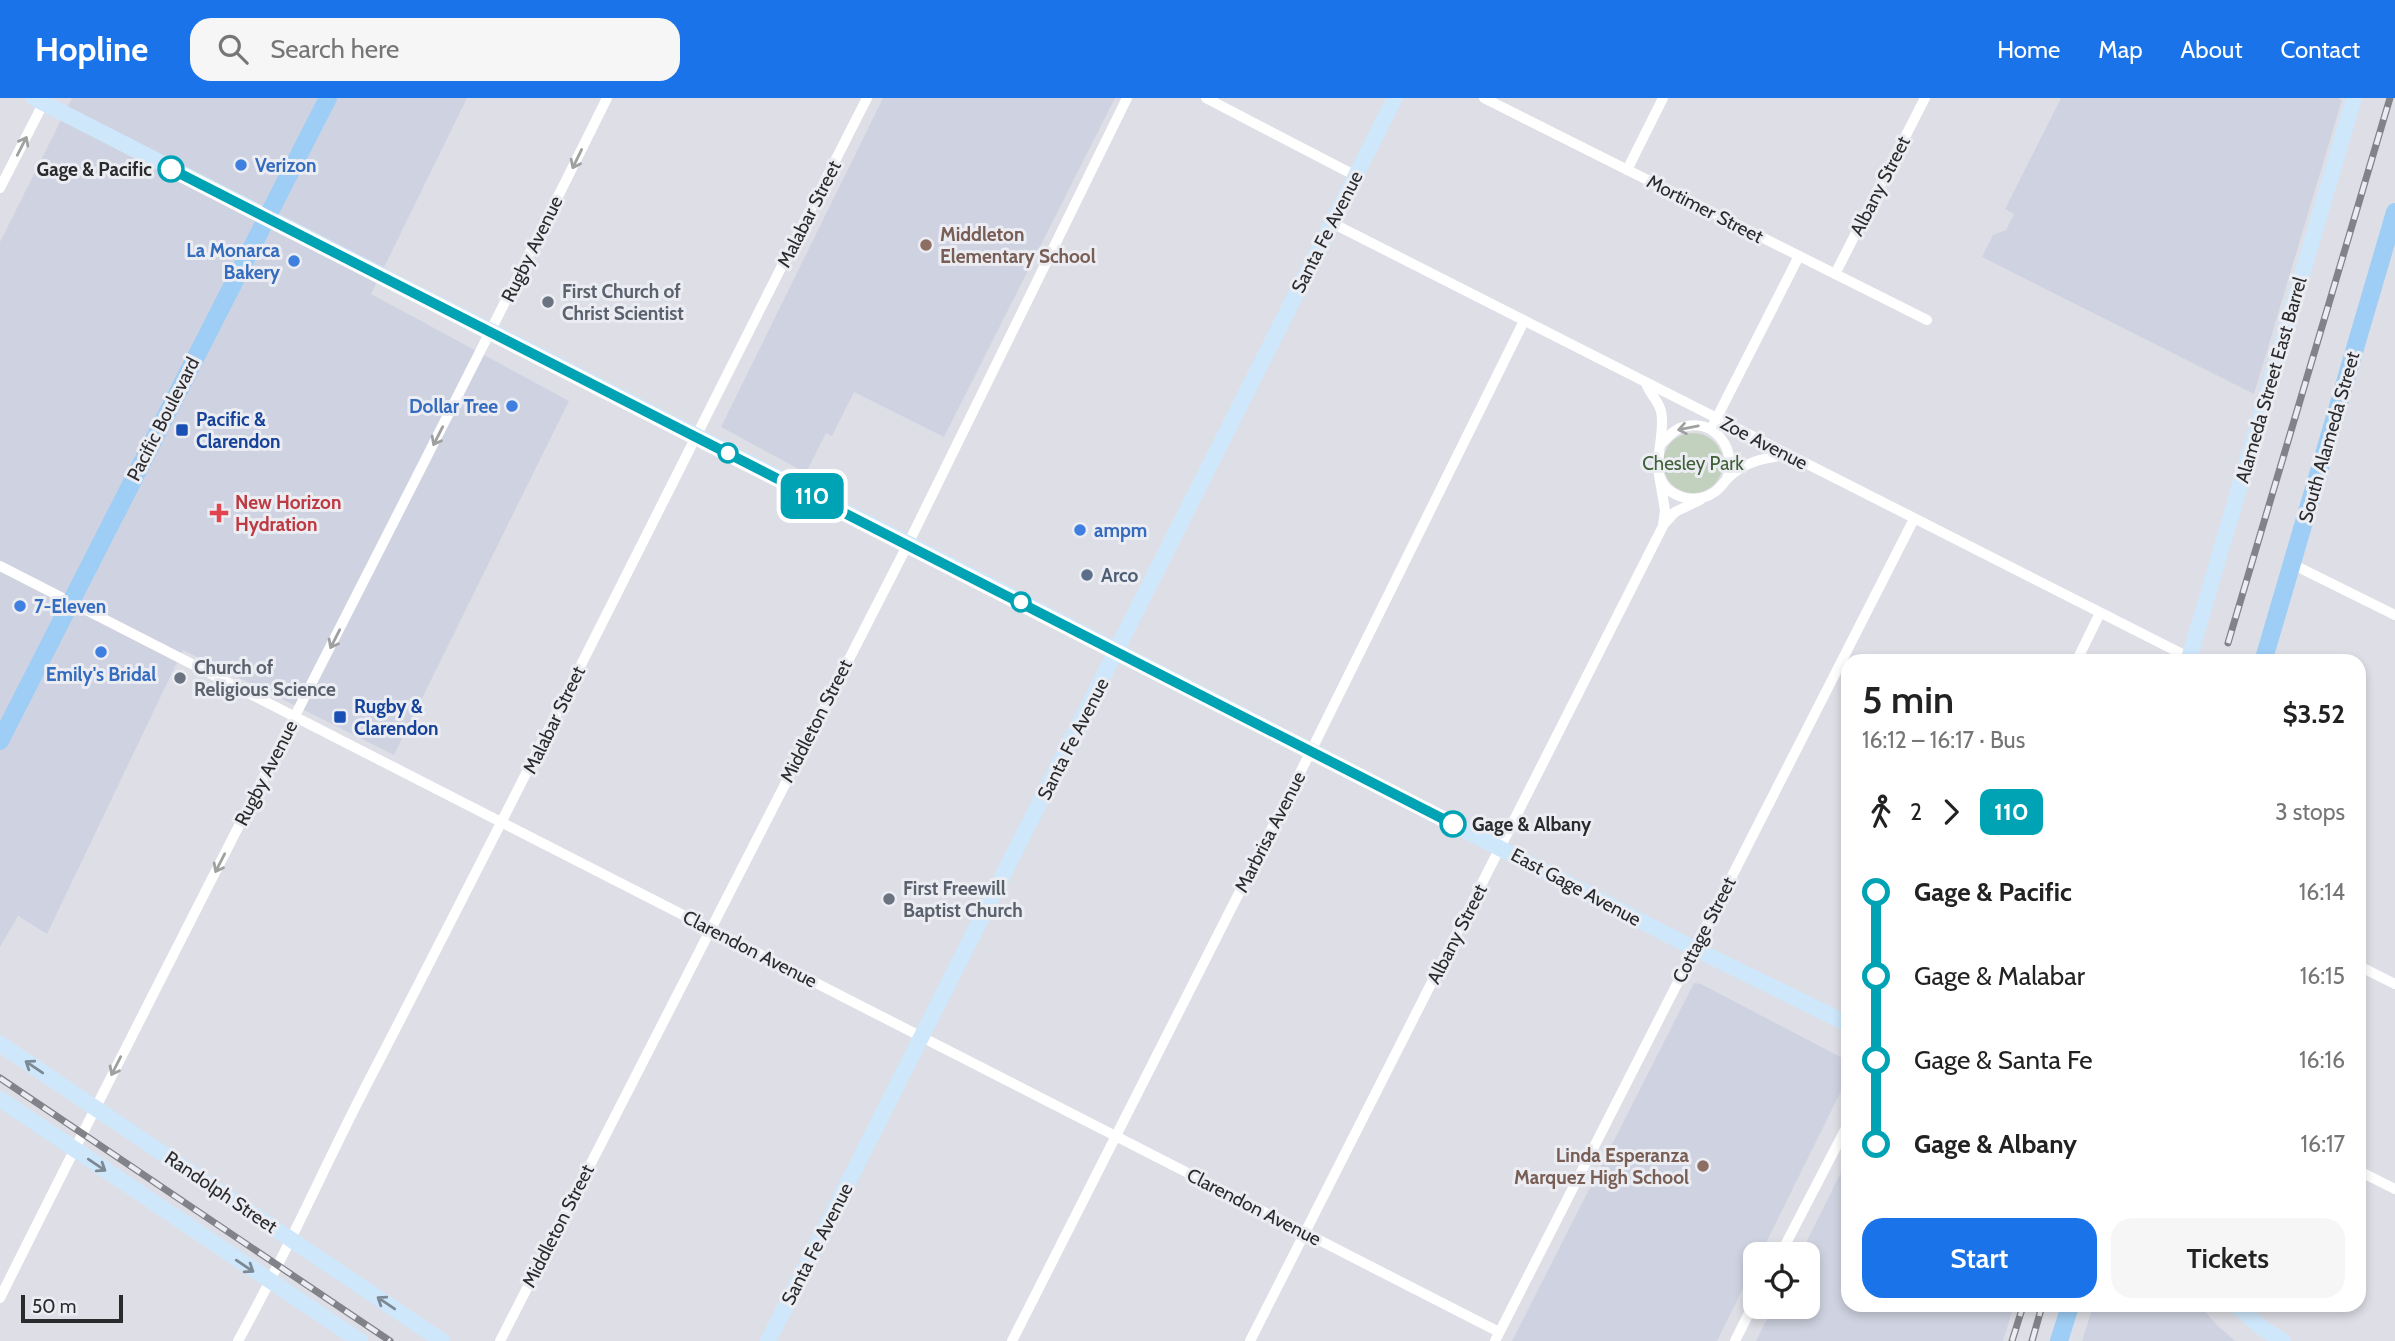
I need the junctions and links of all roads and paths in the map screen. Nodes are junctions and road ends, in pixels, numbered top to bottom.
1 (328, 98) edge
2 (607, 98) edge
3 (867, 98) edge
4 (1127, 98) edge
5 (1206, 98) edge
6 (1395, 98) edge
7 (1484, 98) edge
8 (1663, 98) edge
9 (1925, 98) edge
10 (2354, 98) edge
11 (41, 100) edge
12 (1627, 170) junction
13 (1356, 176) junction
14 (0, 188) edge
15 (2395, 212) edge
16 (266, 218) junction
17 (1332, 223) junction
18 (1799, 256) junction
19 (1835, 274) junction
20 (1927, 320) dead end
21 (1524, 321) junction
22 (491, 332) junction
23 (1646, 383) junction
24 (1716, 418) junction
25 (1711, 429) junction
26 (695, 436) junction
27 (1661, 444) junction
28 (1788, 455) junction
29 (1659, 475) junction
30 (1727, 479) junction
31 (1704, 498) junction
32 (1914, 519) junction
33 (1662, 526) junction
34 (908, 544) junction
35 (2292, 564) junction
36 (0, 566) edge
37 (71, 602) junction
38 (2099, 613) junction
39 (2395, 615) edge
40 (1117, 652) junction
41 (1845, 654) edge
42 (2080, 654) edge
43 (2178, 654) edge
44 (2193, 654) edge
45 (2265, 654) edge
46 (1841, 663) edge
47 (295, 717) junction
48 (0, 741) edge
49 (1311, 751) junction
50 (503, 823) junction
51 (1500, 848) junction
52 (710, 929) junction
53 (1695, 950) junction
54 (2366, 970) edge
55 (2395, 984) edge
56 (1841, 1021) edge
57 (922, 1037) junction
58 (0, 1044) edge
59 (0, 1099) edge
60 (95, 1108) junction
61 (1116, 1136) junction
62 (1841, 1137) edge
63 (75, 1150) junction
64 (2366, 1174) edge
65 (2395, 1189) edge
66 (1305, 1233) junction
67 (291, 1239) junction
68 (1787, 1242) edge
69 (270, 1282) junction
70 (0, 1298) edge
71 (2068, 1312) edge
72 (2244, 1312) edge
73 (1746, 1319) edge
74 (1497, 1337) edge
75 (238, 1341) edge
76 (360, 1341) edge
77 (442, 1341) edge
78 (500, 1341) edge
79 (768, 1341) edge
80 (1012, 1341) edge
81 (1250, 1341) edge
82 (1735, 1341) edge
83 (2059, 1341) edge
84 (2283, 1341) edge

1 - 16 main road, Pacific Boulevard
2 -> 22 street, Rugby Avenue
3 - 26 street, Malabar Street
4 - 34 street, Middleton Street
5 - 13 street
6 - 13 main road, Santa Fe Avenue
7 - 12 street, Mortimer Street
8 - 12 street
9 - 19 street, Albany Street
10 - 44 main road, Alameda Street East Barrel
14 -> 11 street
11 - 16 main road, East Gage Avenue
12 - 18 street, Mortimer Street
13 - 17 main road, Santa Fe Avenue
15 - 35 main road, South Alameda Street
16 - 22 main road, East Gage Avenue
16 - 37 main road, Pacific Boulevard
17 - 21 street, Zoe Avenue
17 - 40 main road, Santa Fe Avenue
18 - 19 street, Mortimer Street
18 - 24 street
19 - 20 street, Mortimer Street
21 - 23 street, Zoe Avenue
21 - 49 street, Marbrisa Avenue
22 - 26 main road, East Gage Avenue
22 -> 47 street, Rugby Avenue
23 - 24 street, Zoe Avenue
23 - 27 street, Albany Street
24 - 25 street
24 - 28 street, Zoe Avenue
25 -> 27 street
25 - 30 street
26 - 34 main road, East Gage Avenue
26 - 50 street, Malabar Street
27 - 29 street, Albany Street
28 - 30 street, Albany Street
28 - 32 street, Zoe Avenue
29 - 31 street
29 - 33 street, Albany Street
30 - 31 street, Albany Street
31 - 33 street, Albany Street
32 - 38 street, Zoe Avenue
32 - 41 street, Cottage Street
33 - 51 street, Albany Street
34 - 40 main road, East Gage Avenue
34 - 52 street, Middleton Street
35 - 39 street
35 - 45 main road, South Alameda Street
36 - 37 street, Clarendon Avenue
37 - 47 street, Clarendon Avenue
37 - 48 main road, Pacific Boulevard
38 - 42 street
38 - 43 street, Zoe Avenue
40 - 49 main road, East Gage Avenue
40 - 57 main road, Santa Fe Avenue
46 - 53 street, Cottage Street
47 - 50 street, Clarendon Avenue
47 -> 60 street, Rugby Avenue
49 - 51 main road, East Gage Avenue
49 - 61 street, Marbrisa Avenue
50 - 52 street, Clarendon Avenue
50 - 67 street, Malabar Street
51 - 53 main road, East Gage Avenue
51 - 66 street, Albany Street
52 - 57 street, Clarendon Avenue
52 - 78 street, Middleton Street
53 - 56 main road, East Gage Avenue
53 - 74 street, Cottage Street
54 - 55 street
57 - 61 street, Clarendon Avenue
57 - 79 main road, Santa Fe Avenue
60 -> 58 main road, Randolph Street
59 - 63 main road
60 - 63 street, Rugby Avenue
60 - 67 main road, Randolph Street
61 - 66 street, Clarendon Avenue
61 - 80 street, Marbrisa Avenue
62 - 68 street
63 -> 69 main road
63 - 70 street, Rugby Avenue
64 - 65 street
66 - 74 street, Clarendon Avenue
66 - 81 street, Albany Street
67 - 69 street, Malabar Street
77 -> 67 main road, Randolph Street
69 - 75 street, Malabar Street
69 - 76 main road
71 - 83 main road
72 - 84 main road
73 - 82 street

